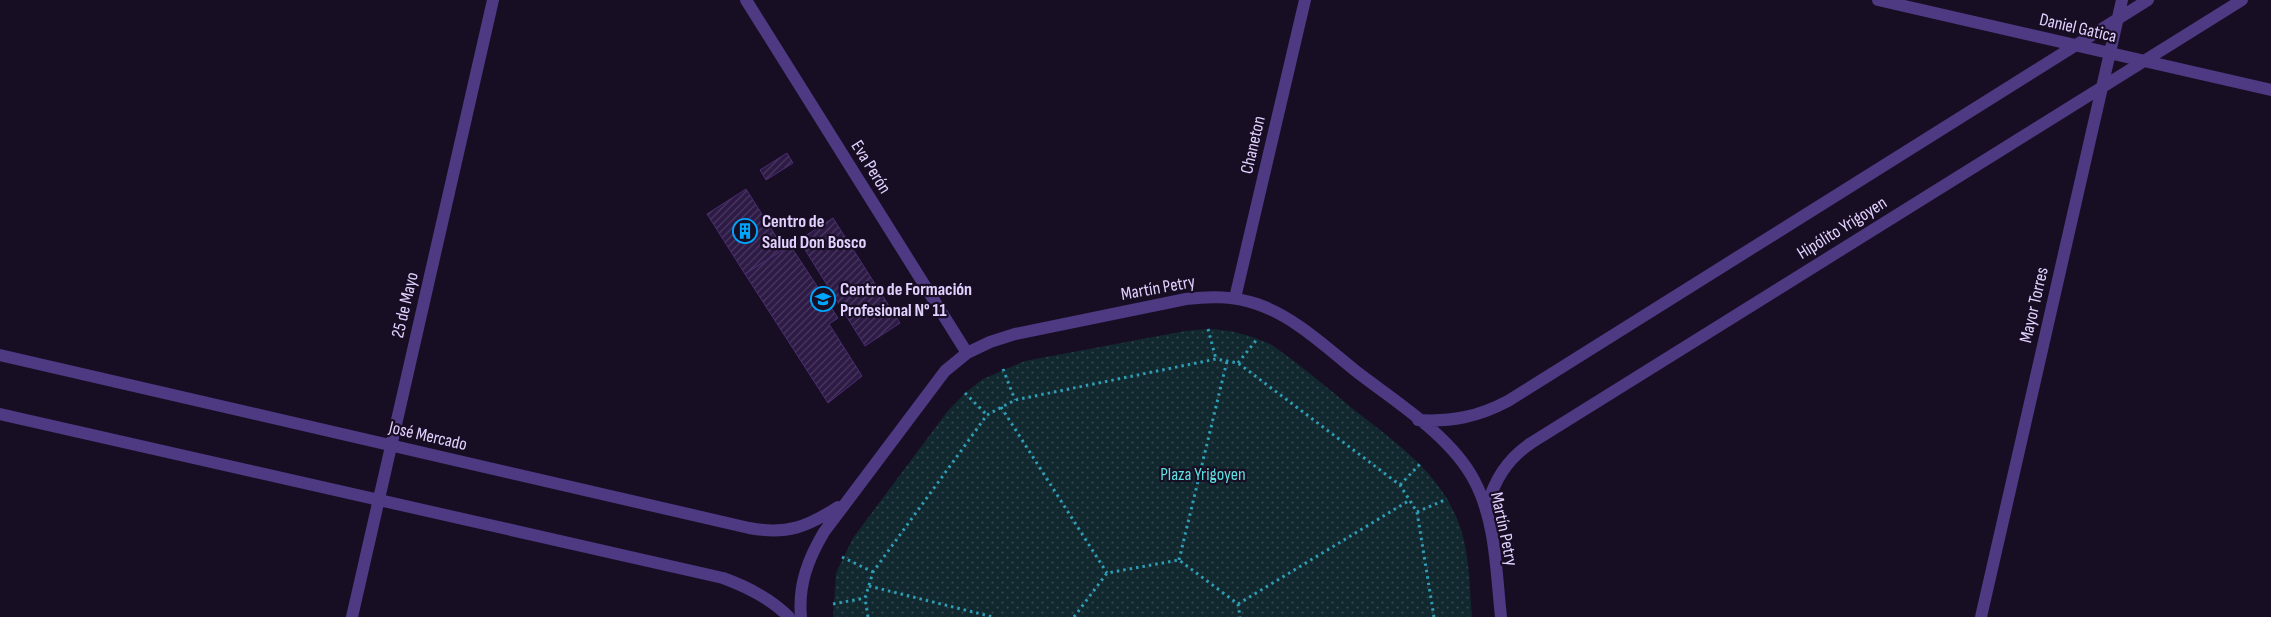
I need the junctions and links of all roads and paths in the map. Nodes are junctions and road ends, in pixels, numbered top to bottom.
1 (493, 0) edge
2 (746, 0) edge
3 (1305, 0) edge
4 (1878, 0) edge
5 (2122, 0) edge
6 (2148, 0) edge
7 (2242, 0) edge
8 (2117, 19) junction
9 (2075, 45) junction
10 (2109, 53) junction
11 (2144, 61) junction
12 (2101, 88) junction
13 (2271, 90) edge
14 (1235, 298) junction
15 (1208, 329) dead end
16 (1258, 338) dead end
17 (967, 353) junction
18 (0, 355) edge
19 (1216, 359) junction
20 (1227, 361) junction
21 (1238, 363) junction
22 (1003, 369) dead end
23 (965, 394) dead end
24 (1015, 400) junction
25 (1001, 407) junction
26 (0, 414) edge
27 (988, 416) junction
28 (1418, 420) junction
29 (391, 445) junction
30 (1420, 464) dead end
31 (1400, 486) junction
32 (1447, 499) dead end
33 (379, 500) junction
34 (1410, 500) junction
35 (844, 503) junction
36 (1486, 508) junction
37 (1417, 512) junction
38 (842, 557) dead end
39 (1179, 560) junction
40 (873, 572) junction
41 (1107, 573) junction
42 (869, 586) junction
43 (865, 598) junction
44 (833, 604) dead end
45 (1238, 604) junction
46 (352, 617) edge
47 (789, 617) edge
48 (801, 617) edge
49 (868, 617) edge
50 (993, 617) edge
51 (1074, 617) edge
52 (1240, 617) edge
53 (1434, 617) edge
54 (1502, 617) edge
55 (1981, 617) edge

1 - 29 street, 25 de Mayo
2 - 17 street, Eva Perón
3 - 14 street, Chaneton
4 - 9 street, Daniel Gatica
5 - 8 street, Mayor Torres
6 - 8 street, Hipólito Yrigoyen
7 - 11 street, Hipólito Yrigoyen
8 - 9 street, Hipólito Yrigoyen
8 - 10 street, Mayor Torres
9 - 10 street, Daniel Gatica
9 - 28 street, Hipólito Yrigoyen
10 - 11 street, Daniel Gatica
10 - 12 street, Mayor Torres
11 - 12 street, Hipólito Yrigoyen
11 - 13 street, Daniel Gatica
12 - 36 street, Hipólito Yrigoyen
12 - 55 street, Mayor Torres
14 - 17 street, Martín Petry
14 - 28 street, Martín Petry
15 - 19 path
16 - 21 path
17 - 35 street, Martín Petry
18 - 29 street, José Mercado
19 - 20 path
19 - 24 path
20 - 21 path
20 - 39 path
21 - 31 path
22 - 24 path
23 - 27 path
24 - 25 path
25 - 27 path
25 - 41 path
26 - 33 street
27 - 40 path
28 - 36 street, Martín Petry
29 - 33 street, 25 de Mayo
29 - 35 street, José Mercado
30 - 31 path
31 - 34 path
32 - 37 path
33 - 46 street, 25 de Mayo
33 - 47 street
34 - 37 path
34 - 45 path
35 - 48 street, Martín Petry
36 - 54 street, Martín Petry
37 - 53 path
38 - 40 path
39 - 41 path
39 - 45 path
40 - 42 path
41 - 51 path
42 - 43 path
42 - 50 path
43 - 44 path
43 - 49 path
45 - 52 path

